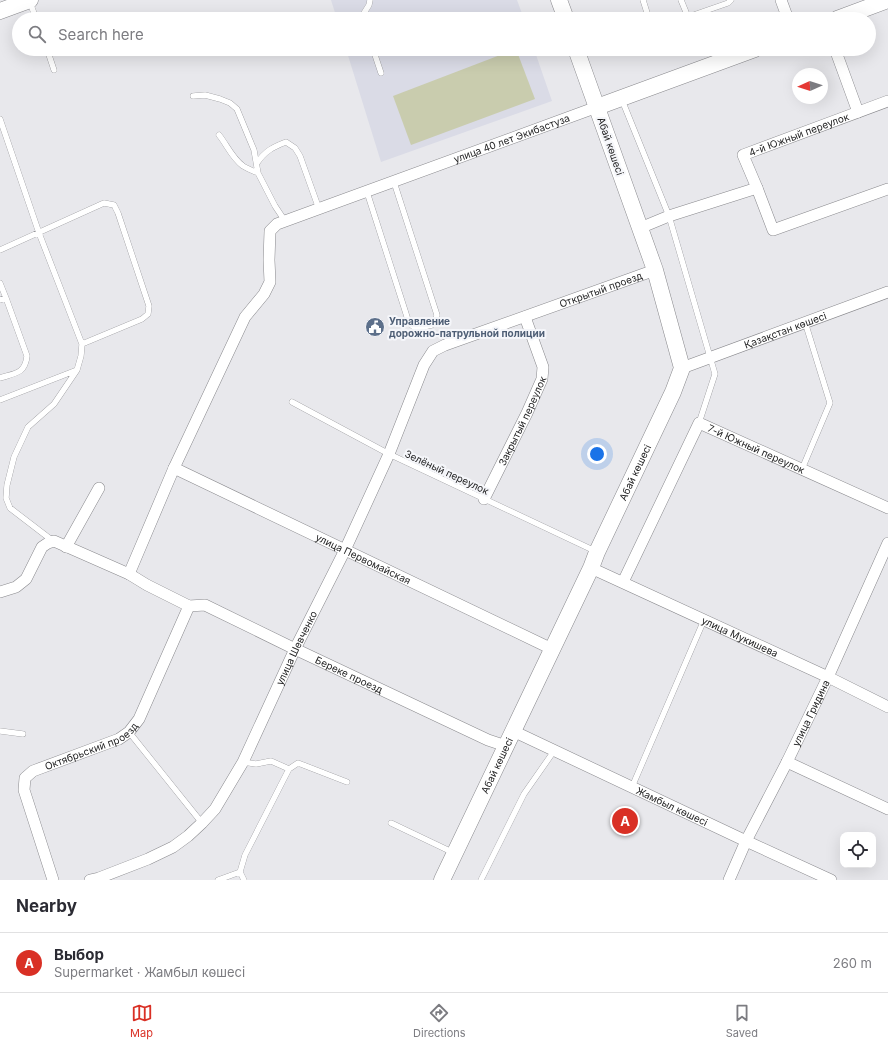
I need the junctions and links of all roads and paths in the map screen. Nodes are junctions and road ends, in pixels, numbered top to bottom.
1 (30, 0) edge
2 (370, 0) edge
3 (559, 0) edge
4 (643, 0) edge
5 (681, 0) edge
6 (731, 0) edge
7 (781, 0) edge
8 (888, 0) edge
9 (0, 11) edge
10 (34, 12) edge
11 (365, 12) edge
12 (563, 12) edge
13 (647, 12) edge
14 (684, 12) edge
15 (702, 12) edge
16 (785, 12) edge
17 (856, 12) edge
18 (49, 56) edge
19 (375, 56) edge
20 (579, 56) edge
21 (736, 56) edge
22 (838, 56) edge
23 (54, 70) dead end
24 (381, 73) dead end
25 (192, 96) dead end
26 (621, 98) junction
27 (888, 101) edge
28 (597, 107) junction
29 (858, 112) junction
30 (0, 119) edge
31 (218, 135) dead end
32 (257, 163) junction
33 (258, 173) junction
34 (394, 182) junction
35 (757, 188) junction
36 (887, 191) edge
37 (367, 192) junction
38 (319, 209) junction
39 (669, 216) junction
40 (285, 221) junction
41 (640, 228) junction
42 (38, 233) junction
43 (0, 250) edge
44 (656, 270) junction
45 (0, 283) edge
46 (887, 295) edge
47 (6, 298) junction
48 (0, 300) edge
49 (526, 317) junction
50 (805, 322) junction
51 (82, 344) junction
52 (433, 351) joint
53 (711, 357) junction
54 (682, 368) junction
55 (77, 370) junction
56 (0, 378) edge
57 (0, 400) edge
58 (292, 402) dead end
59 (699, 423) junction
60 (389, 454) junction
61 (174, 468) junction
62 (802, 469) junction
63 (99, 488) dead end
64 (6, 498) junction
65 (484, 499) junction
66 (0, 502) edge
67 (888, 508) edge
68 (54, 541) junction
69 (888, 543) edge
70 (66, 547) junction
71 (345, 550) junction
72 (597, 552) junction
73 (591, 568) junction
74 (129, 574) junction
75 (623, 582) junction
76 (0, 592) edge
77 (189, 606) junction
78 (704, 620) junction
79 (295, 649) junction
80 (552, 649) junction
81 (828, 677) junction
82 (888, 707) edge
83 (0, 731) edge
84 (513, 731) junction
85 (129, 732) junction
86 (23, 734) dead end
87 (506, 746) junction
88 (554, 751) junction
89 (243, 762) junction
90 (787, 762) junction
91 (289, 769) junction
92 (347, 782) dead end
93 (632, 787) junction
94 (888, 809) edge
95 (391, 822) dead end
96 (202, 823) junction
97 (746, 841) junction
98 (455, 853) junction
99 (240, 872) junction
100 (53, 880) edge
101 (90, 880) edge
102 (218, 880) edge
103 (244, 880) edge
104 (442, 880) edge
105 (482, 880) edge
106 (729, 880) edge
107 (832, 880) edge

1 - 9 street
1 - 10 lane
2 - 11 lane
3 - 12 street
4 - 13 lane
5 - 14 lane
6 - 15 lane
7 - 16 street
8 - 17 street
18 - 23 lane
19 - 24 lane
20 - 28 street, Абай көшесі
21 - 26 street, улица 40 лет Экибастуза
22 - 29 street
25 - 32 lane
26 - 28 street, улица 40 лет Экибастуза
26 - 39 lane
27 - 29 street, 4-й Южный переулок
28 - 34 street, улица 40 лет Экибастуза
28 - 41 street, Абай көшесі
29 - 35 street, 4-й Южный переулок
30 - 42 lane
31 - 33 lane
32 - 33 lane
32 - 38 lane
33 - 40 lane
34 - 37 street, улица 40 лет Экибастуза
34 - 37 lane
35 - 36 street, 4-й Южный переулок
35 - 39 street
37 - 38 street, улица 40 лет Экибастуза
38 - 40 street, улица 40 лет Экибастуза
39 - 41 street
39 - 53 lane
40 - 61 street, улица 40 лет Экибастуза
41 - 44 street, Абай көшесі
42 - 43 lane
42 - 51 lane
42 - 51 lane
44 - 49 street, Открытый проезд
44 - 54 street, Абай көшесі
45 - 47 lane
46 - 50 street, Қазақстан көшесі
47 - 48 lane
47 - 56 lane
49 - 52 street, Открытый проезд
49 - 65 street, Закрытый переулок
50 - 53 street, Қазақстан көшесі
50 - 62 lane
51 - 55 lane
52 - 60 street, улица Шевченко
53 - 54 street, Қазақстан көшесі
53 - 59 lane
54 - 72 street, Абай көшесі
55 - 57 lane
55 - 64 lane
58 - 60 lane, Зелёный переулок
59 - 62 street, 7-й Южный переулок
59 - 75 street, 7-й Южный переулок
60 - 65 lane, Зелёный переулок
60 - 71 street, улица Шевченко
61 - 71 street, улица Первомайская
61 - 74 street
62 - 67 street, 7-й Южный переулок
63 - 70 street
64 - 66 lane
64 - 68 lane
65 - 72 lane, Зелёный переулок
68 - 70 street
68 - 76 street
69 - 81 street, улица Гридина
70 - 74 street
71 - 79 street, улица Шевченко
71 - 80 street, улица Первомайская
72 - 73 street, Абай көшесі
73 - 75 street, улица Мукишева
73 - 80 street, Абай көшесі
74 - 77 street, Береке проезд
75 - 78 street, улица Мукишева
77 - 79 street, Береке проезд
77 - 85 street, Октябрьский проезд
78 - 81 street, улица Мукишева
78 - 93 lane
79 - 87 street, Береке проезд
79 - 89 street, улица Шевченко
80 - 84 street, Абай көшесі
81 - 82 street, улица Мукишева
81 - 90 street, улица Гридина
83 - 86 lane
84 - 87 street, Абай көшесі
84 - 88 street, Жамбыл көшесі
85 - 96 lane
85 - 100 street, Октябрьский проезд
87 - 98 street, Абай көшесі
88 - 93 street, Жамбыл көшесі
88 - 105 lane
89 - 91 lane
89 - 96 street, улица Шевченко
90 - 94 street
90 - 97 street, улица Гридина
91 - 92 lane
91 - 99 lane
93 - 97 street, Жамбыл көшесі
95 - 98 lane
96 - 101 street, улица Шевченко
97 - 106 street, улица Гридина
97 - 107 street, Жамбыл көшесі
98 - 104 street, Абай көшесі
99 - 102 lane
99 - 103 lane

